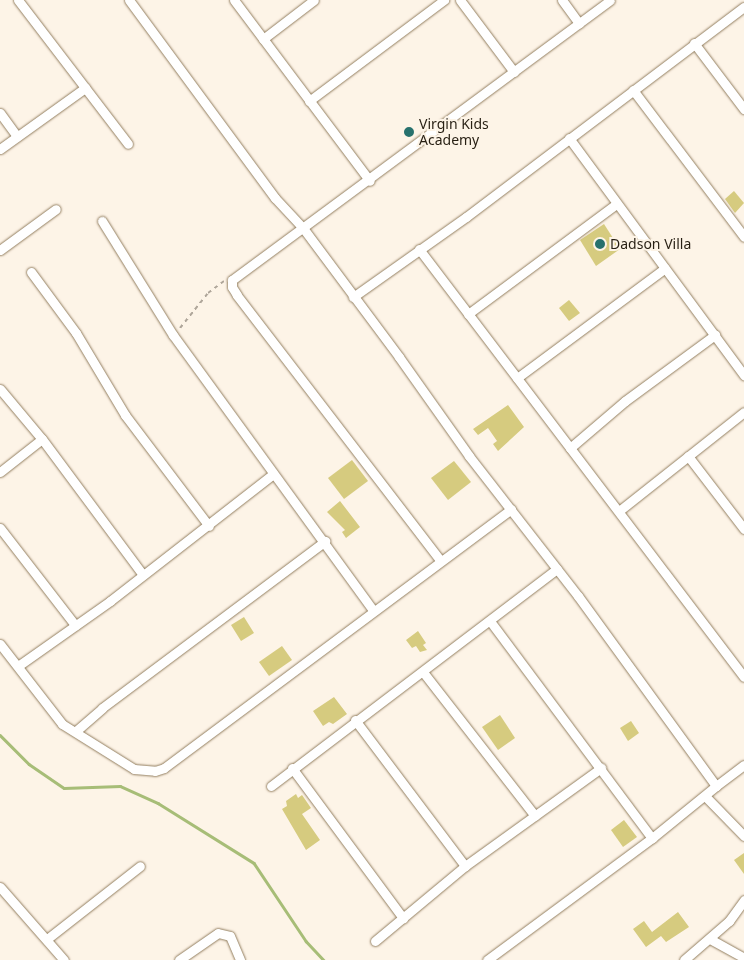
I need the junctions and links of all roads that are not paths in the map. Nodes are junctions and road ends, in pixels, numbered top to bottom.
1 (18, 0) edge
2 (130, 0) edge
3 (234, 0) edge
4 (314, 0) edge
5 (444, 0) edge
6 (460, 0) edge
7 (562, 0) edge
8 (610, 0) edge
9 (744, 7) edge
10 (579, 23) junction
11 (263, 39) junction
12 (694, 43) junction
13 (514, 72) junction
14 (85, 88) junction
15 (633, 90) junction
16 (309, 101) junction
17 (744, 109) edge
18 (0, 113) edge
19 (17, 136) junction
20 (569, 138) junction
21 (128, 144) dead end
22 (0, 149) edge
23 (370, 181) junction
24 (616, 204) junction
25 (56, 209) dead end
26 (102, 221) dead end
27 (303, 228) junction
28 (744, 237) edge
29 (0, 250) edge
30 (419, 250) junction
31 (665, 268) junction
32 (31, 272) dead end
33 (353, 297) junction
34 (468, 314) junction
35 (715, 335) junction
36 (744, 375) edge
37 (517, 378) junction
38 (0, 389) edge
39 (744, 412) edge
40 (42, 439) junction
41 (570, 448) junction
42 (688, 456) junction
43 (0, 472) edge
44 (273, 474) junction
45 (511, 509) junction
46 (619, 512) junction
47 (208, 526) junction
48 (0, 528) edge
49 (744, 529) edge
50 (325, 542) junction
51 (440, 560) junction
52 (557, 569) junction
53 (143, 575) junction
54 (373, 610) junction
55 (490, 621) junction
56 (75, 625) junction
57 (0, 644) edge
58 (18, 666) junction
59 (423, 672) junction
60 (744, 677) edge
61 (355, 720) junction
62 (76, 731) junction
63 (744, 765) edge
64 (292, 768) junction
65 (601, 768) junction
66 (272, 786) dead end
67 (716, 786) junction
68 (704, 796) junction
69 (535, 816) junction
70 (744, 836) edge
71 (652, 838) junction
72 (140, 866) dead end
73 (465, 866) junction
74 (0, 887) edge
75 (744, 900) edge
76 (403, 918) junction
77 (47, 939) junction
78 (710, 939) junction
79 (375, 941) dead end
80 (744, 958) edge
81 (64, 960) edge
82 (179, 960) edge
83 (240, 960) edge
84 (487, 960) edge
85 (684, 960) edge

1 - 14 street
2 - 27 street
3 - 11 street
4 - 11 street
5 - 16 street
6 - 13 street
7 - 10 street
8 - 10 street
9 - 12 street
10 - 13 street
11 - 16 street
12 - 15 street
12 - 17 street
13 - 23 street
14 - 19 street
14 - 21 street
15 - 20 street
15 - 28 street
16 - 23 street
18 - 19 street
19 - 22 street
20 - 24 street
20 - 30 street
23 - 27 street
24 - 31 street
24 - 34 street
25 - 29 street
26 - 44 street
27 - 33 street
27 - 51 street
30 - 33 street
30 - 34 street
31 - 35 street
31 - 37 street
32 - 47 street
33 - 45 street
34 - 37 street
35 - 36 street
35 - 41 street
37 - 41 street
38 - 40 street
39 - 42 street
40 - 43 street
40 - 53 street
41 - 46 street
42 - 46 street
42 - 49 street
44 - 47 street
44 - 50 street
45 - 51 street
45 - 52 street
46 - 60 street
47 - 53 street
48 - 56 street
50 - 54 street
50 - 62 street
51 - 54 street
52 - 55 street
52 - 67 street
53 - 56 street
54 - 62 street
55 - 59 street
55 - 65 street
56 - 58 street
57 - 58 street
58 - 62 street
59 - 61 street
59 - 69 street
61 - 64 street
61 - 73 street
63 - 67 street
64 - 66 street
64 - 76 street
65 - 69 street
65 - 71 street
67 - 68 street
68 - 70 street
68 - 71 street
69 - 73 street
71 - 84 street
72 - 77 street
73 - 76 street
74 - 77 street
75 - 78 street
76 - 79 street
77 - 81 street
78 - 80 street
78 - 85 street
82 - 83 street

